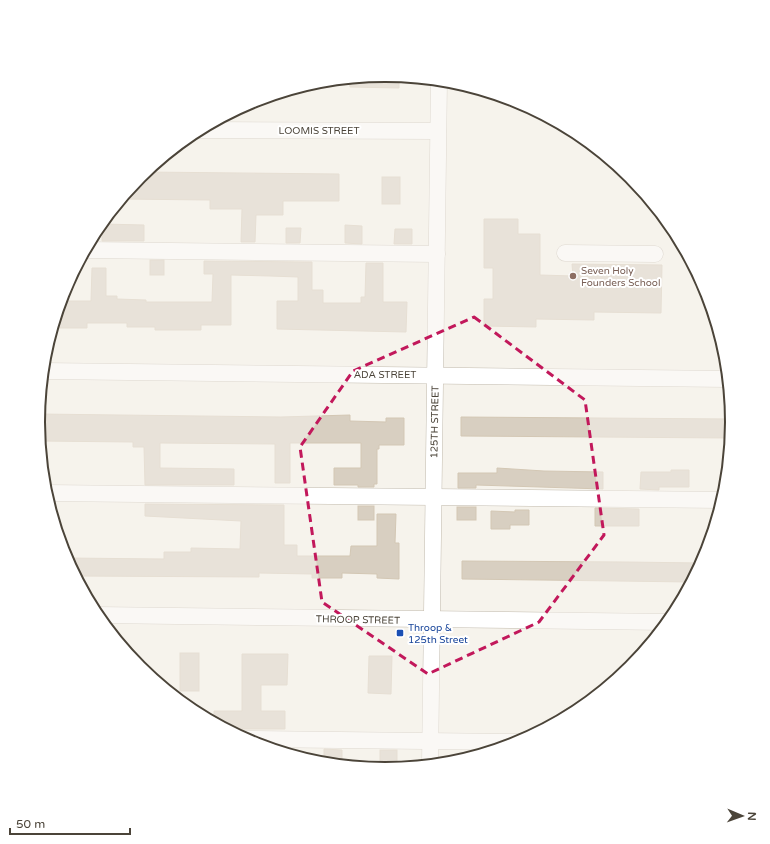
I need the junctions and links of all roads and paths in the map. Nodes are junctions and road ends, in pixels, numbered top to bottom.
1 (439, 87) edge
2 (211, 130) edge
3 (438, 131) junction
4 (92, 250) edge
5 (565, 253) dead end
6 (437, 254) junction
7 (654, 254) dead end
8 (49, 371) edge
9 (435, 374) junction
10 (722, 379) edge
11 (53, 493) edge
12 (433, 497) junction
13 (715, 500) edge
14 (105, 615) edge
15 (432, 619) junction
16 (660, 622) edge
17 (263, 739) edge
18 (430, 741) junction
19 (500, 742) edge
20 (430, 759) edge

1 - 3 street, 125TH STREET
2 - 3 street, LOOMIS STREET
3 - 6 street, 125TH STREET
4 - 6 street
5 - 7 street
6 - 9 street, 125TH STREET
8 - 9 street, ADA STREET
9 - 10 street, ADA STREET
9 - 12 street, 125TH STREET
11 - 12 street
12 - 13 street
12 - 15 street, 125TH STREET
14 - 15 street, THROOP STREET
15 - 16 street, THROOP STREET
15 - 18 street, 125TH STREET
17 - 18 street
18 - 19 street
18 - 20 street, 125TH STREET

